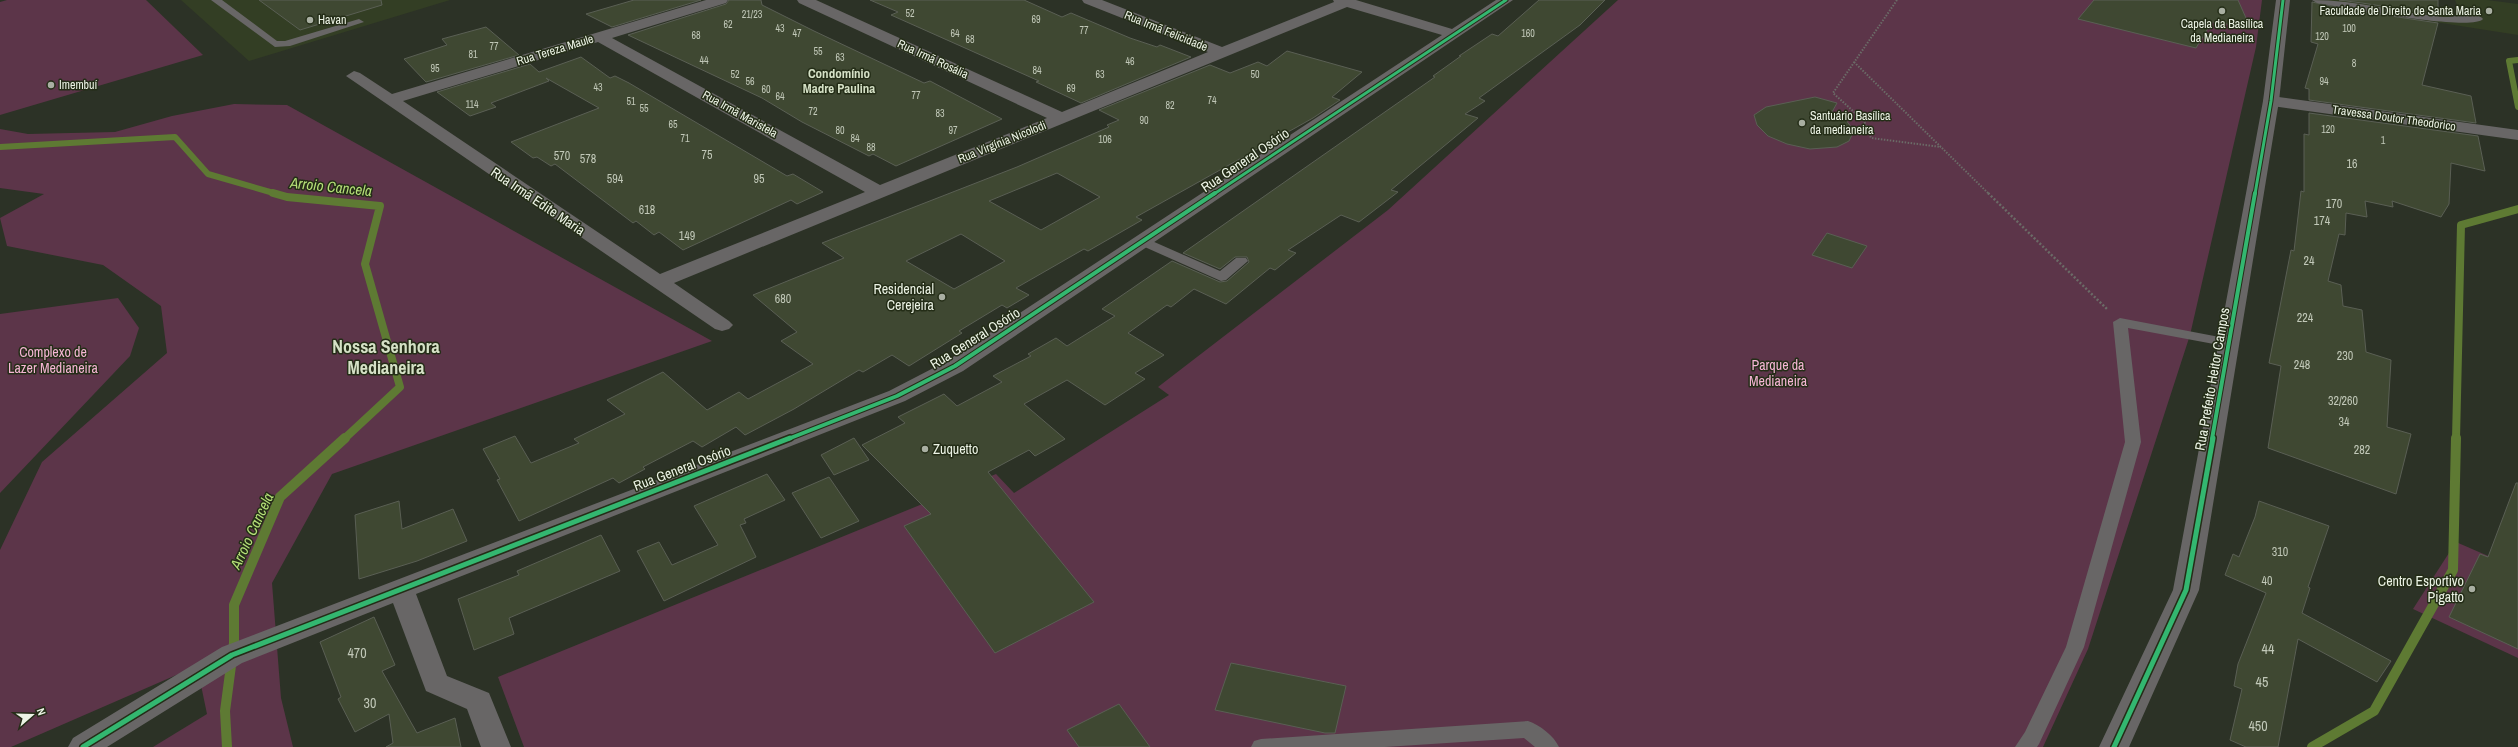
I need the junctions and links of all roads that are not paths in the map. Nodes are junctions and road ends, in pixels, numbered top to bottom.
1 (216, 0) edge
2 (721, 0) edge
3 (804, 0) edge
4 (1089, 0) edge
5 (1506, 0) edge
6 (2283, 0) edge
7 (2317, 0) edge
8 (1343, 1) edge
9 (2478, 19) dead end
10 (359, 22) dead end
11 (1454, 34) junction
12 (600, 37) junction
13 (1221, 52) junction
14 (354, 76) dead end
15 (390, 100) junction
16 (2271, 101) junction
17 (1061, 118) junction
18 (2518, 135) edge
19 (879, 192) junction
20 (1143, 241) junction
21 (1241, 261) dead end
22 (659, 282) junction
23 (722, 325) dead end
24 (2230, 342) junction
25 (401, 589) junction
26 (83, 747) edge
27 (496, 747) edge
28 (1261, 747) edge
29 (1549, 747) edge
30 (2024, 747) edge
31 (2114, 747) edge

1 - 10 lane
2 - 12 street, Rua Tereza Maule
3 - 17 street, Rua Irmã Rosália
4 - 13 street, Rua Irmã Felicidade
5 - 11 street, Rua General Osório
6 - 16 street, Rua Prefeito Heitor Campos
7 - 9 lane
8 - 11 street
8 - 13 street, Rua Virgínia Nicolodi
11 - 20 street, Rua General Osório
12 - 15 street, Rua Tereza Maule
12 - 19 street, Rua Irmã Maristela
13 - 17 street, Rua Virgínia Nicolodi
14 - 15 street, Rua Irmã Edite Maria
15 - 22 street, Rua Irmã Edite Maria
16 - 18 street, Travessa Doutor Theodorico
16 - 24 street, Rua Prefeito Heitor Campos
17 - 19 street, Rua Virgínia Nicolodi
19 - 22 street, Rua Virgínia Nicolodi
20 - 21 lane
20 - 25 street, Rua General Osório
22 - 23 street, Rua Irmã Edite Maria
24 - 30 lane
24 - 31 street, Rua Prefeito Heitor Campos
25 - 26 street, Rua General Osório
25 - 27 street
28 - 29 lane

